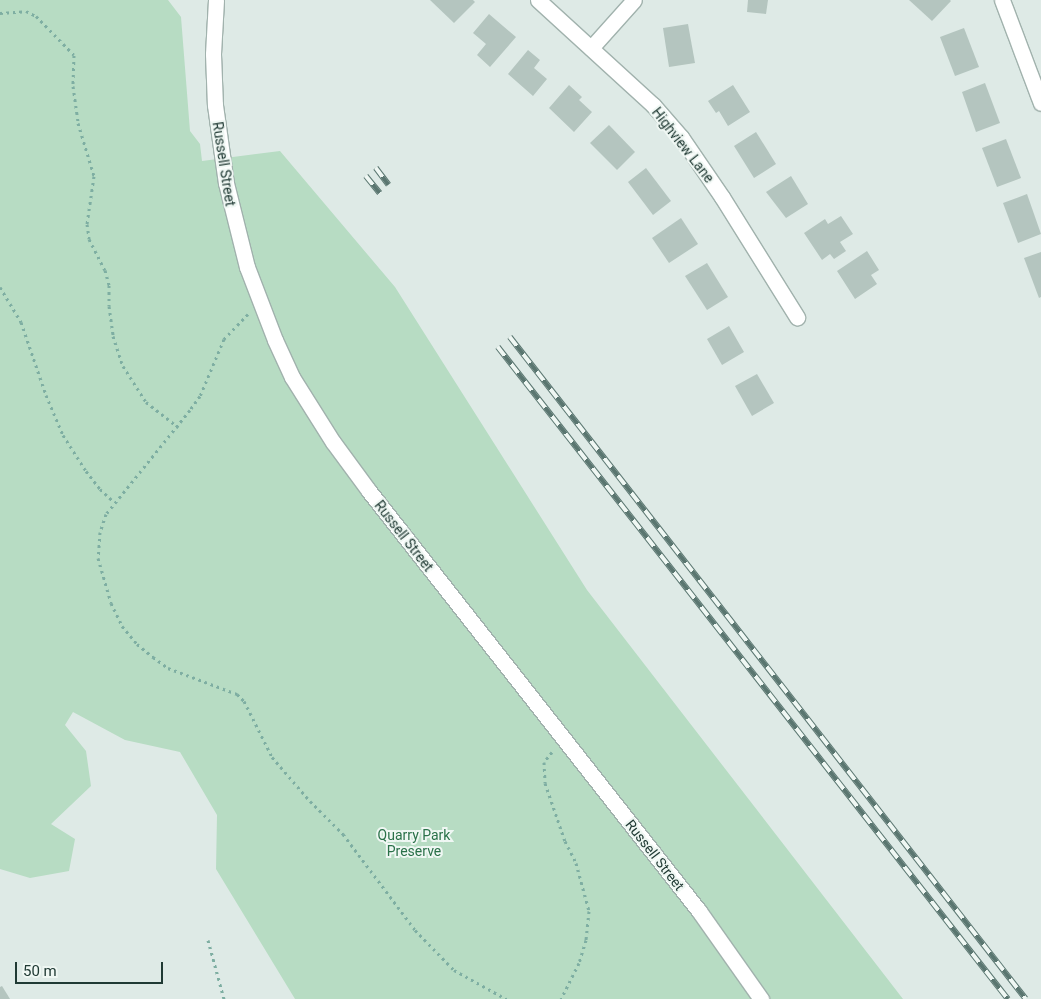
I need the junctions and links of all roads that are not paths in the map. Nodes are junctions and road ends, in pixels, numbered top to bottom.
1 (216, 0) edge
2 (538, 0) edge
3 (634, 0) edge
4 (1002, 0) edge
5 (592, 48) junction
6 (1041, 103) edge
7 (797, 317) dead end
8 (761, 999) edge

1 - 8 street, Russell Street
2 - 5 street, Highview Lane
3 - 5 street
4 - 6 street
5 - 7 street, Highview Lane

